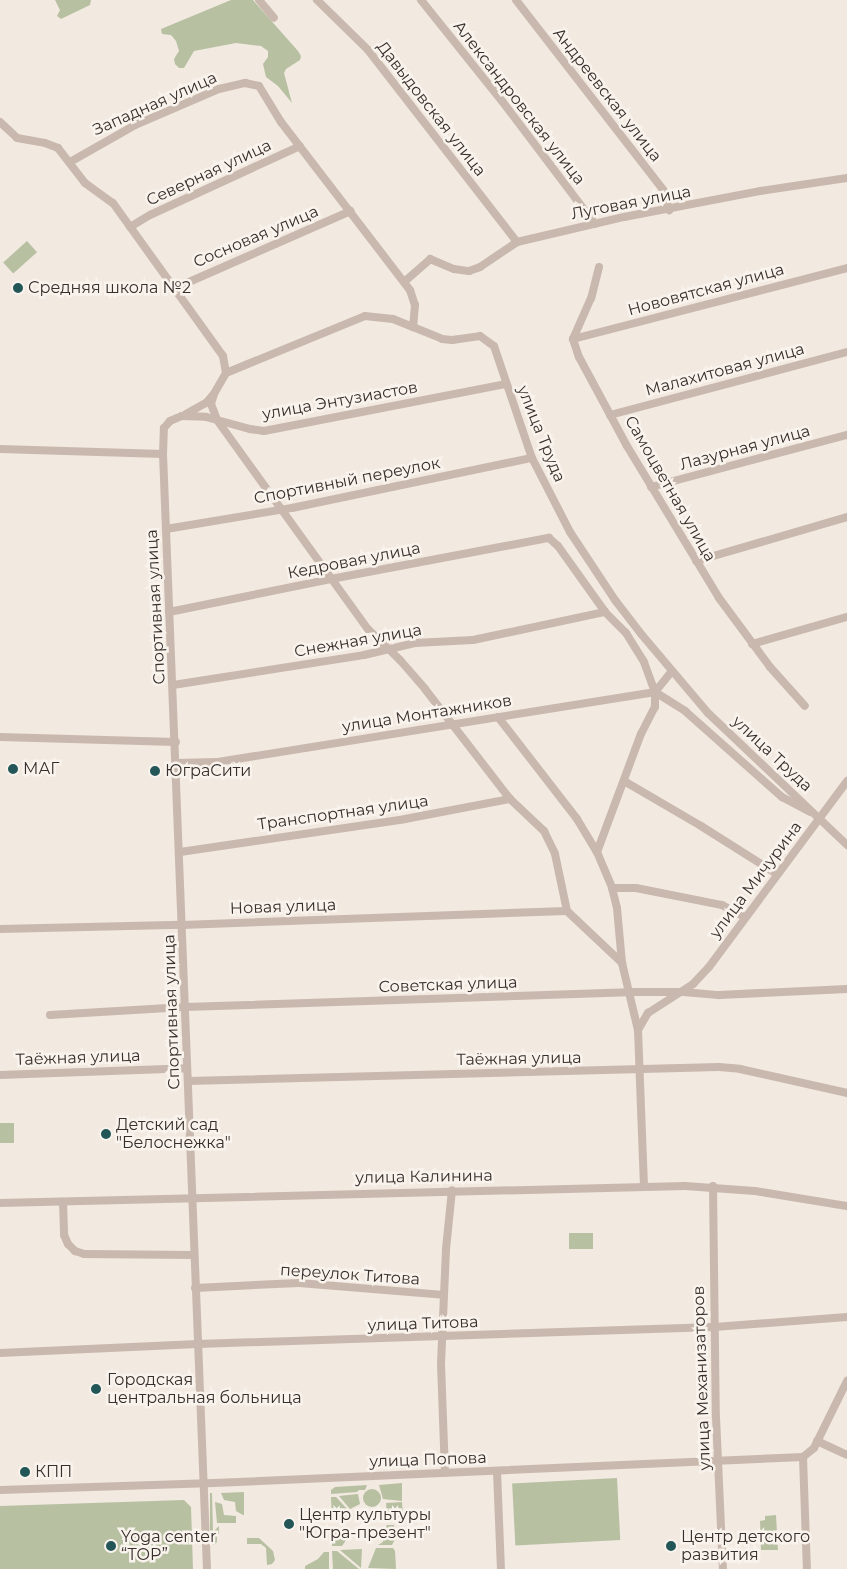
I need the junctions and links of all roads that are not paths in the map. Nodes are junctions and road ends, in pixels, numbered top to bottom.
1 (259, 0) edge
2 (317, 0) edge
3 (420, 0) edge
4 (516, 0) edge
5 (274, 18) dead end
6 (0, 122) edge
7 (300, 146) junction
8 (70, 162) junction
9 (847, 178) edge
10 (669, 210) junction
11 (351, 211) junction
12 (595, 224) junction
13 (130, 227) junction
14 (517, 242) junction
15 (599, 267) dead end
16 (847, 268) edge
17 (404, 282) junction
18 (173, 289) junction
19 (413, 326) junction
20 (573, 340) junction
21 (847, 352) edge
22 (226, 373) junction
23 (506, 384) junction
24 (214, 394) junction
25 (610, 415) junction
26 (182, 416) junction
27 (217, 420) junction
28 (847, 435) edge
29 (0, 449) edge
30 (163, 454) junction
31 (532, 458) junction
32 (651, 487) junction
33 (281, 509) junction
34 (847, 517) edge
35 (166, 529) junction
36 (696, 561) junction
37 (331, 579) junction
38 (169, 612) junction
39 (605, 612) junction
40 (847, 617) edge
41 (752, 644) junction
42 (390, 649) junction
43 (672, 671) junction
44 (174, 685) junction
45 (655, 692) junction
46 (805, 706) dead end
47 (498, 717) junction
48 (450, 724) junction
49 (0, 737) edge
50 (176, 742) junction
51 (176, 763) junction
52 (624, 781) junction
53 (847, 781) edge
54 (510, 799) junction
55 (820, 817) junction
56 (847, 845) edge
57 (180, 852) junction
58 (597, 852) junction
59 (777, 874) junction
60 (612, 888) junction
61 (567, 911) junction
62 (745, 917) junction
63 (182, 925) junction
64 (0, 929) edge
65 (622, 963) junction
66 (847, 989) edge
67 (628, 992) junction
68 (683, 992) junction
69 (185, 1007) junction
70 (50, 1016) dead end
71 (638, 1030) junction
72 (188, 1068) junction
73 (640, 1070) junction
74 (0, 1075) edge
75 (188, 1081) junction
76 (847, 1093) edge
77 (644, 1186) junction
78 (713, 1186) junction
79 (452, 1190) junction
80 (191, 1196) junction
81 (63, 1202) junction
82 (0, 1203) edge
83 (847, 1206) edge
84 (193, 1255) junction
85 (195, 1288) junction
86 (444, 1295) junction
87 (847, 1317) edge
88 (714, 1327) junction
89 (442, 1337) junction
90 (198, 1344) junction
91 (0, 1353) edge
92 (847, 1381) edge
93 (817, 1441) junction
94 (832, 1449) junction
95 (847, 1455) edge
96 (805, 1456) junction
97 (718, 1461) junction
98 (497, 1470) junction
99 (445, 1473) junction
100 (204, 1483) junction
101 (0, 1490) edge
102 (207, 1569) edge
103 (501, 1569) edge
104 (722, 1569) edge
105 (807, 1569) edge

1 - 5 street
2 - 14 street, Давыдовская улица
3 - 12 street, Александровская улица
4 - 10 street, Андреевская улица
6 - 8 street
7 - 8 street, Западная улица
7 - 11 street
7 - 13 street, Северная улица
8 - 13 street
9 - 10 street, Луговая улица
10 - 12 street, Луговая улица
11 - 17 street
11 - 18 street, Сосновая улица
12 - 14 street, Луговая улица
13 - 18 street
14 - 17 street, Луговая улица
15 - 20 street
16 - 20 street, Нововятская улица
17 - 19 street
18 - 22 street
19 - 22 street
19 - 23 street, улица Труда
20 - 25 street, Самоцветная улица
21 - 25 street, Малахитовая улица
22 - 24 street
23 - 27 street, улица Энтузиастов
23 - 31 street, улица Труда
24 - 26 street
24 - 27 street
25 - 32 street, Самоцветная улица
26 - 27 street, улица Энтузиастов
26 - 30 street
27 - 33 street
28 - 32 street, Лазурная улица
29 - 30 street
30 - 35 street, Спортивная улица
31 - 33 street, Спортивный переулок
31 - 43 street, улица Труда
32 - 36 street, Самоцветная улица
33 - 35 street, Спортивный переулок
33 - 37 street
34 - 36 street
35 - 38 street, Спортивная улица
36 - 41 street, Самоцветная улица
37 - 38 street, Кедровая улица
37 - 39 street, Кедровая улица
37 - 42 street
38 - 44 street, Спортивная улица
39 - 42 street, Снежная улица
39 - 45 street
40 - 41 street
41 - 46 street, Самоцветная улица
42 - 44 street, Снежная улица
42 - 48 street
43 - 45 street
43 - 55 street, улица Труда
44 - 50 street, Спортивная улица
45 - 47 street, улица Монтажников
45 - 52 street
45 - 55 street, улица Труда
47 - 48 street, улица Монтажников
47 - 58 street
48 - 51 street, улица Монтажников
48 - 54 street
49 - 50 street
50 - 51 street, Спортивная улица
51 - 57 street, Спортивная улица
52 - 58 street
52 - 59 street
53 - 55 street, улица Мичурина
54 - 57 street, Транспортная улица
54 - 61 street
55 - 56 street, улица Труда
55 - 59 street, улица Мичурина
57 - 63 street, Спортивная улица
58 - 60 street
59 - 62 street, улица Мичурина
60 - 62 street
60 - 65 street
61 - 63 street, Новая улица
61 - 65 street
62 - 68 street, улица Мичурина
63 - 64 street, Новая улица
63 - 69 street, Спортивная улица
65 - 67 street
66 - 68 street, Советская улица
67 - 68 street, Советская улица
67 - 69 street, Советская улица
67 - 71 street
68 - 71 street, улица Мичурина
69 - 70 street, Советская улица
69 - 72 street, Спортивная улица
71 - 73 street
72 - 74 street, Таёжная улица
72 - 75 street, Спортивная улица
73 - 75 street, Таёжная улица
73 - 76 street, Таёжная улица
73 - 77 street
75 - 80 street, Спортивная улица
77 - 78 street, улица Калинина
77 - 79 street, улица Калинина
78 - 83 street, улица Калинина
78 - 88 street, улица Механизаторов
79 - 80 street, улица Калинина
79 - 86 street
80 - 81 street, улица Калинина
80 - 84 street, Спортивная улица
81 - 82 street, улица Калинина
81 - 84 street
84 - 85 street, Спортивная улица
85 - 86 street, переулок Титова
85 - 90 street, Спортивная улица
86 - 89 street
87 - 88 street, улица Титова
88 - 89 street, улица Титова
88 - 97 street, улица Механизаторов
89 - 90 street, улица Титова
89 - 99 street
90 - 91 street, улица Титова
90 - 100 street, Спортивная улица
92 - 93 street
93 - 94 street
93 - 96 street
94 - 95 street
94 - 96 street, улица Попова
96 - 97 street, улица Попова
96 - 105 street
97 - 98 street, улица Попова
97 - 104 street, улица Механизаторов
98 - 99 street, улица Попова
98 - 103 street
99 - 100 street, улица Попова
100 - 101 street, улица Попова
100 - 102 street, Спортивная улица

